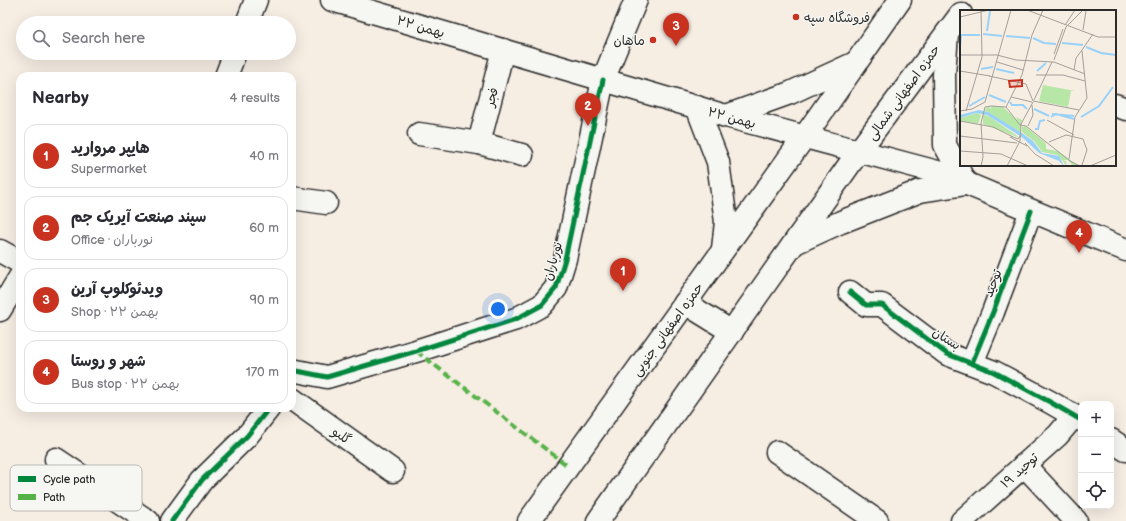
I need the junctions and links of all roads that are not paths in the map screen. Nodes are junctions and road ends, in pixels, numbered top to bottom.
1 (256, 0) edge
2 (332, 0) edge
3 (636, 0) edge
4 (900, 0) edge
5 (971, 0) edge
6 (964, 10) edge
7 (960, 15) edge
8 (250, 16) edge
9 (947, 33) junction
10 (503, 50) junction
11 (232, 60) edge
12 (856, 62) junction
13 (228, 72) edge
14 (603, 80) junction
15 (1116, 105) edge
16 (697, 108) junction
17 (1126, 109) edge
18 (726, 116) junction
19 (419, 134) dead end
20 (804, 136) junction
21 (479, 143) junction
22 (860, 151) junction
23 (522, 155) dead end
24 (966, 184) junction
25 (296, 198) edge
26 (326, 202) dead end
27 (1031, 211) junction
28 (795, 243) junction
29 (724, 249) junction
30 (1126, 250) edge
31 (0, 251) edge
32 (16, 260) edge
33 (16, 284) edge
34 (850, 292) dead end
35 (685, 303) junction
36 (0, 310) edge
37 (732, 332) junction
38 (972, 363) junction
39 (296, 374) edge
40 (296, 402) edge
41 (266, 412) edge
42 (1078, 418) edge
43 (1114, 442) edge
44 (1126, 450) edge
45 (777, 452) dead end
46 (56, 459) dead end
47 (65, 465) edge
48 (1024, 465) junction
49 (393, 471) dead end
50 (133, 511) edge
51 (173, 520) edge
52 (148, 521) edge
53 (529, 521) edge
54 (598, 521) edge
55 (877, 521) edge
56 (962, 521) edge
57 (1076, 521) edge

1 - 8 main road
2 - 10 main road, ۲۲ بهمن
3 - 14 main road, نورباران
4 - 12 main road
5 - 6 main road
7 - 9 main road, حمزه اصفهانی شمالی
9 - 22 main road, حمزه اصفهانی شمالی
9 - 24 main road
10 - 14 main road, ۲۲ بهمن
10 - 21 main road, فجر
11 - 13 main road
12 - 18 main road
12 - 20 main road
14 - 16 main road, ۲۲ بهمن
14 - 39 main road, نورباران
15 - 17 main road
16 - 18 main road, ۲۲ بهمن
16 - 29 main road
18 - 20 main road, ۲۲ بهمن
19 - 21 main road
20 - 22 main road, ۲۲ بهمن
20 - 29 main road, حمزه اصفهانی جنوبی
21 - 23 main road
22 - 24 main road, ۲۲ بهمن
22 - 28 main road
24 - 27 main road, ۲۲ بهمن
24 - 28 main road
25 - 26 main road
27 - 30 main road, ۲۲ بهمن
27 - 38 main road, توحید
28 - 37 main road
29 - 35 main road, حمزه اصفهانی جنوبی
31 - 32 main road
33 - 36 main road
34 - 38 main road, بستان
35 - 37 main road
35 - 53 main road, حمزه اصفهانی جنوبی
37 - 54 main road
38 - 42 main road, بستان
40 - 49 main road, گلبو
41 - 51 main road
42 - 48 main road, توحید ۱۹
43 - 44 main road
45 - 55 main road
46 - 47 main road
48 - 56 main road, توحید ۱۹
48 - 57 main road
50 - 52 main road

